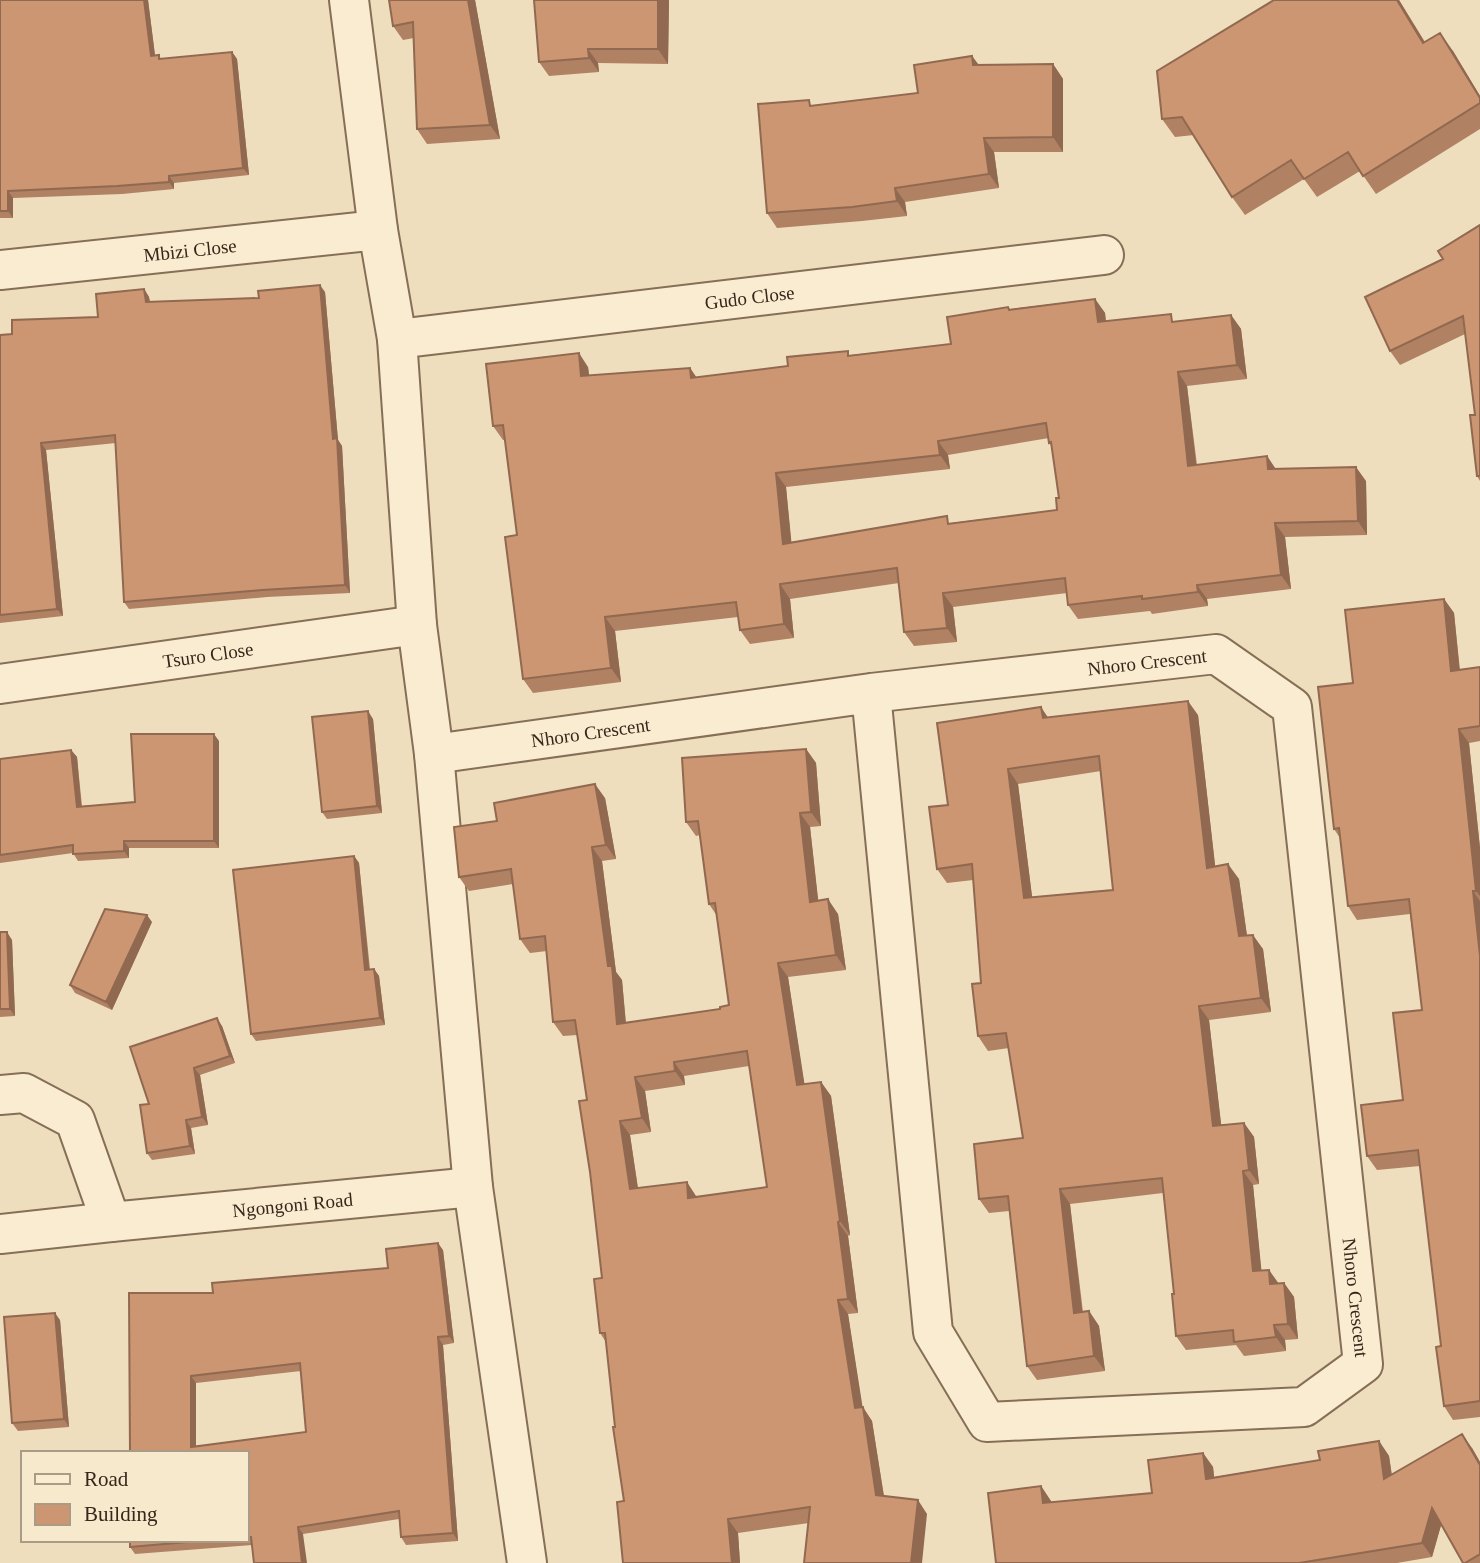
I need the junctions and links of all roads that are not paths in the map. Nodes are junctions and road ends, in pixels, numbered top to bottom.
1 (349, 0) edge
2 (379, 230) junction
3 (1104, 255) dead end
4 (0, 271) edge
5 (397, 339) junction
6 (416, 625) junction
7 (0, 684) edge
8 (871, 693) junction
9 (434, 754) junction
10 (0, 1095) edge
11 (473, 1186) junction
12 (111, 1222) junction
13 (0, 1234) edge
14 (527, 1563) edge

1 - 2 street
2 - 4 street, Mbizi Close
2 - 5 street
3 - 5 street, Gudo Close
5 - 6 street
6 - 7 street, Tsuro Close
6 - 9 street
8 - 8 street, Nhoro Crescent
8 - 9 street, Nhoro Crescent
9 - 11 street
10 - 12 street
11 - 12 street, Ngongoni Road
11 - 14 street
12 - 13 street, Ngongoni Road

